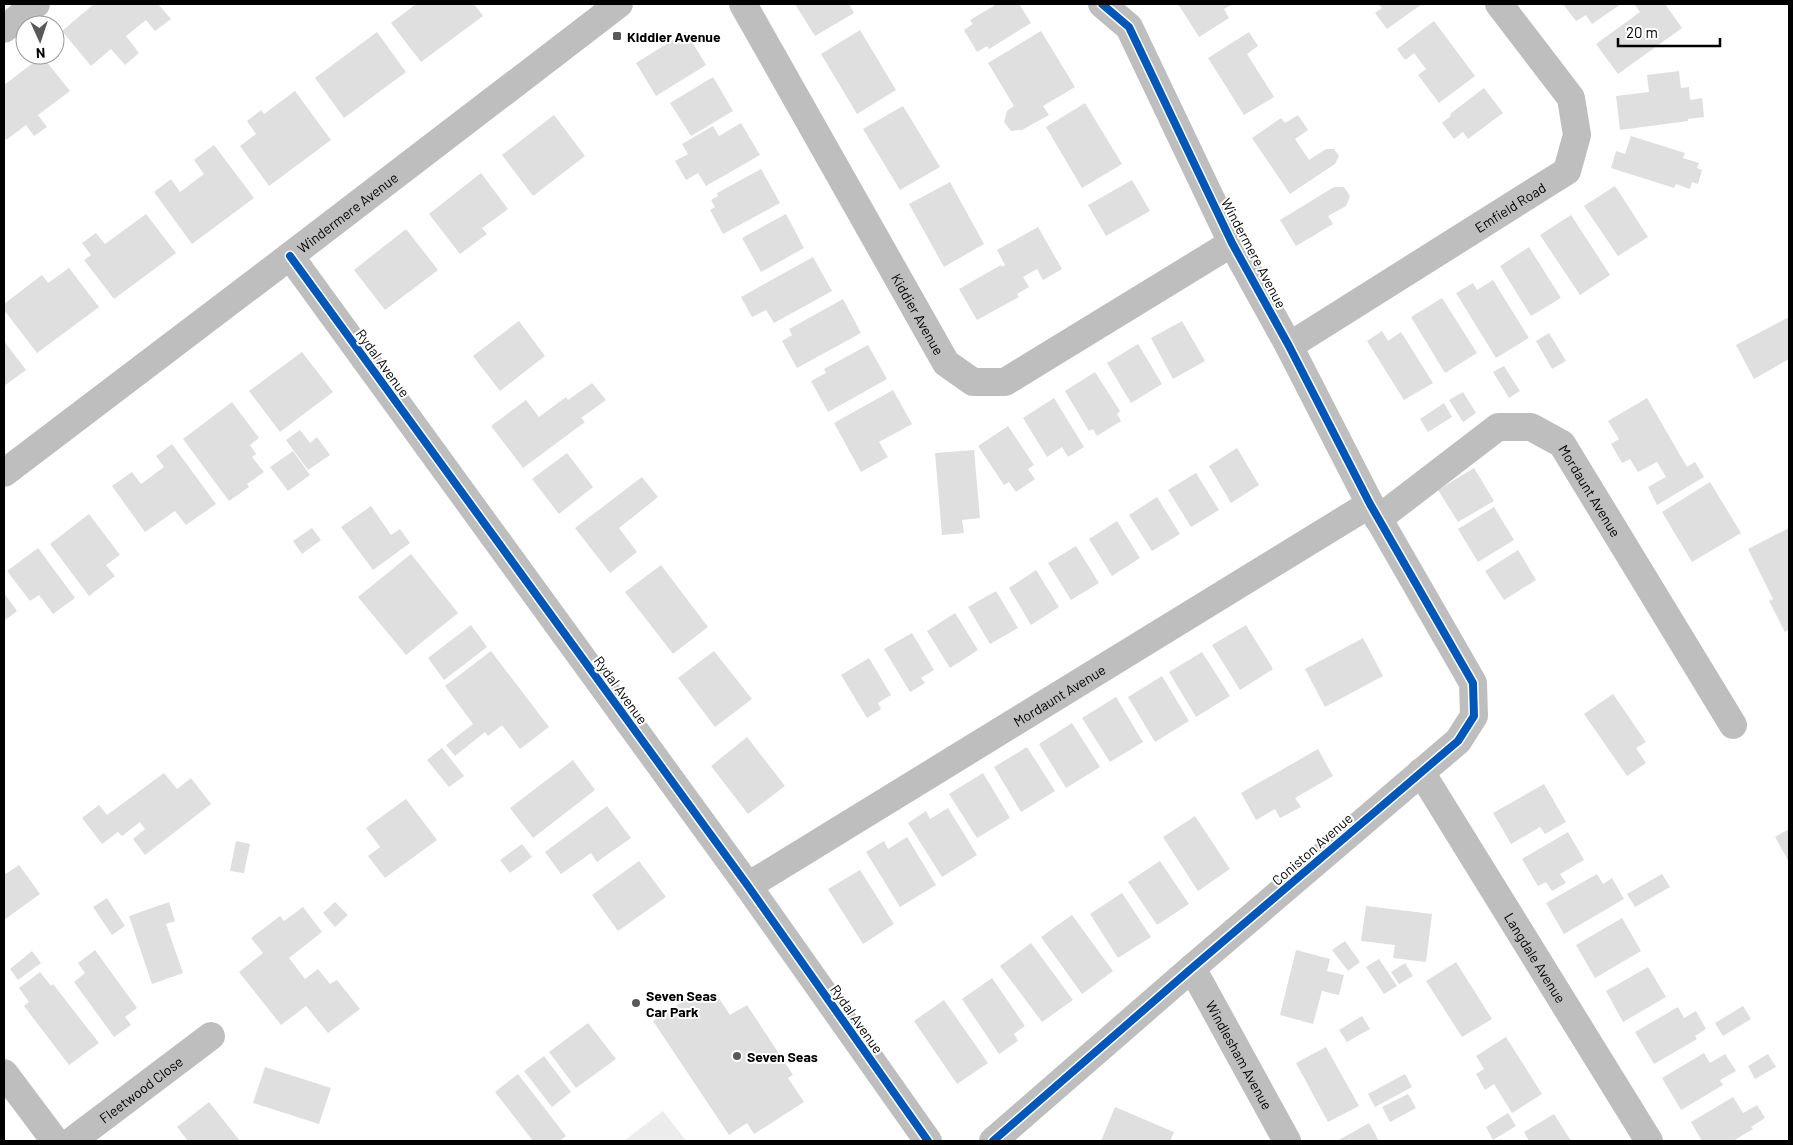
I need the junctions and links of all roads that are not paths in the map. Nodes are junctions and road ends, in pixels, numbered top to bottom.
1 (36, 4) edge
2 (619, 4) edge
3 (743, 4) edge
4 (1102, 4) edge
5 (1499, 4) edge
6 (4, 29) edge
7 (1232, 243) junction
8 (290, 256) junction
9 (1289, 346) junction
10 (4, 473) edge
11 (1374, 512) junction
12 (1733, 725) dead end
13 (1421, 772) junction
14 (748, 886) junction
15 (1192, 968) junction
16 (211, 1036) dead end
17 (4, 1073) edge
18 (55, 1141) edge
19 (72, 1141) edge
20 (928, 1141) edge
21 (993, 1141) edge
22 (1287, 1141) edge
23 (1649, 1141) edge

1 - 6 street
2 - 8 street, Windermere Avenue
3 - 7 street, Kiddier Avenue
4 - 7 street, Windermere Avenue
5 - 9 street, Emfield Road
7 - 9 street, Windermere Avenue
8 - 10 street, Windermere Avenue
8 - 14 street, Rydal Avenue
9 - 11 street, Windermere Avenue
11 - 12 street, Mordaunt Avenue
11 - 13 street, Coniston Avenue
11 - 14 street, Mordaunt Avenue
13 - 15 street, Coniston Avenue
13 - 23 street, Langdale Avenue
14 - 20 street, Rydal Avenue
15 - 21 street, Coniston Avenue
15 - 22 street, Windlesham Avenue
16 - 19 street, Fleetwood Close
17 - 18 street

